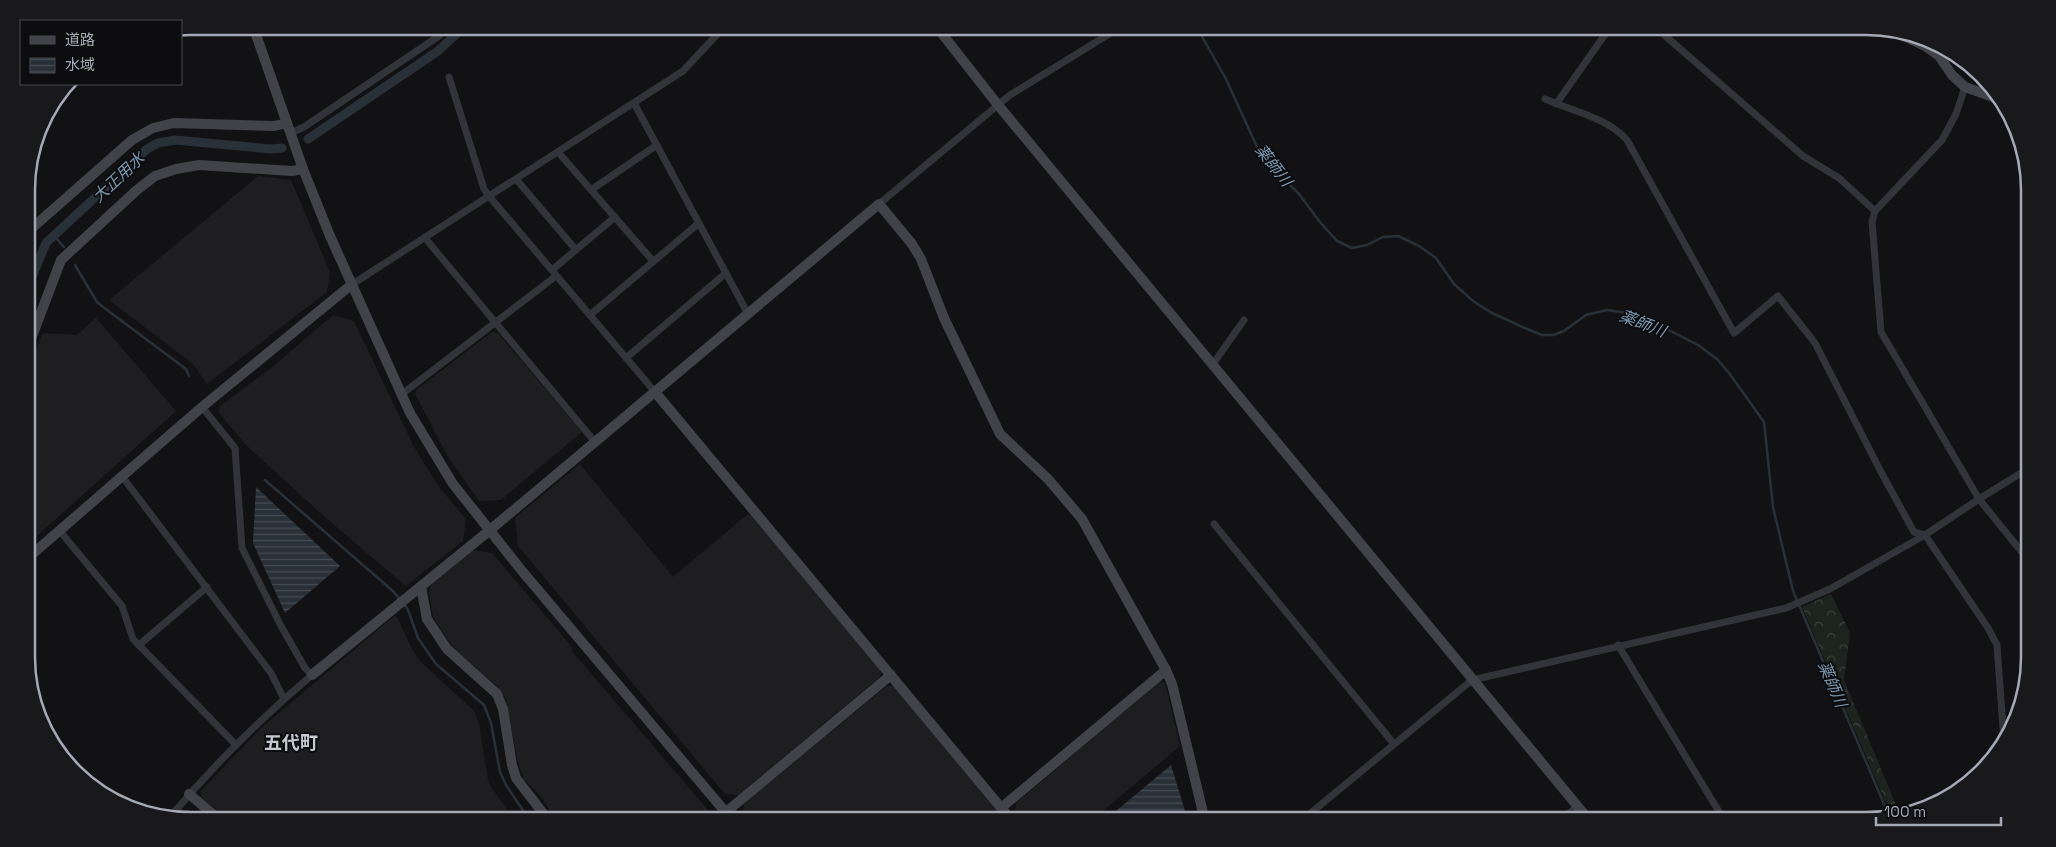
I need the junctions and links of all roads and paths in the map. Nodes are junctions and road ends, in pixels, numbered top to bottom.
1 (256, 35) edge
2 (440, 35) edge
3 (717, 35) edge
4 (943, 35) edge
5 (1108, 35) edge
6 (1603, 35) edge
7 (1664, 35) edge
8 (1930, 49) edge
9 (1945, 57) edge
10 (1946, 66) junction
11 (450, 77) dead end
12 (1965, 87) junction
13 (1989, 96) edge
14 (1545, 98) dead end
15 (634, 103) junction
16 (1556, 104) junction
17 (998, 105) junction
18 (287, 122) junction
19 (291, 133) junction
20 (657, 145) junction
21 (558, 152) junction
22 (303, 169) junction
23 (516, 179) junction
24 (591, 190) junction
25 (488, 196) junction
26 (878, 204) junction
27 (1875, 211) junction
28 (615, 217) junction
29 (35, 223) edge
30 (699, 223) junction
31 (424, 238) junction
32 (576, 250) junction
33 (654, 261) junction
34 (554, 273) junction
35 (726, 273) junction
36 (351, 285) junction
37 (748, 314) junction
38 (590, 315) junction
39 (1244, 320) dead end
40 (495, 322) junction
41 (35, 329) edge
42 (626, 358) junction
43 (1212, 364) junction
44 (655, 392) junction
45 (402, 394) junction
46 (202, 406) junction
47 (595, 442) junction
48 (2021, 473) edge
49 (121, 476) junction
50 (1979, 499) junction
51 (1214, 524) dead end
52 (59, 530) junction
53 (490, 530) junction
54 (1925, 535) junction
55 (2021, 550) edge
56 (35, 551) edge
57 (207, 586) junction
58 (421, 587) junction
59 (1618, 645) junction
60 (139, 646) junction
61 (1166, 670) junction
62 (891, 675) junction
63 (312, 676) junction
64 (1472, 680) junction
65 (284, 699) junction
66 (2003, 729) edge
67 (1394, 744) junction
68 (236, 745) junction
69 (189, 794) junction
70 (1578, 806) junction
71 (1001, 808) junction
72 (175, 811) edge
73 (210, 812) edge
74 (542, 812) edge
75 (726, 812) edge
76 (734, 812) edge
77 (1004, 812) edge
78 (1203, 812) edge
79 (1311, 812) edge
80 (1571, 812) edge
81 (1583, 812) edge
82 (1719, 812) edge

1 - 18 street
2 - 19 street
3 - 15 street
4 - 17 street
5 - 17 street
6 - 16 street
7 - 27 street
8 - 10 street
9 - 10 street
10 - 12 street
11 - 25 street
12 - 13 street
12 - 27 street
14 - 16 street
15 - 20 street
15 - 21 street
16 - 54 street
17 - 26 street
17 - 43 street
18 - 19 street
18 - 29 street
19 - 22 street
20 - 24 street
20 - 30 street
21 - 23 street
21 - 24 street
22 - 36 street
22 - 41 street
23 - 25 street
23 - 32 street
24 - 28 street
25 - 31 street
25 - 34 street
26 - 37 street
26 - 61 street
27 - 50 street
28 - 32 street
28 - 33 street
30 - 33 street
30 - 35 street
31 - 36 street
31 - 40 street
32 - 34 street
33 - 38 street
34 - 38 street
34 - 40 street
35 - 37 street
35 - 42 street
36 - 45 street
36 - 46 street
37 - 44 street
38 - 42 street
39 - 43 street
40 - 45 street
40 - 47 street
42 - 44 street
43 - 64 street
44 - 47 street
44 - 62 street
45 - 53 street
46 - 49 street
46 - 63 street
47 - 53 street
48 - 50 street
49 - 52 street
49 - 57 street
50 - 54 street
50 - 55 street
51 - 67 street
52 - 56 street
52 - 60 street
53 - 58 street
53 - 75 street
54 - 59 street
54 - 66 street
57 - 60 street
57 - 65 street
58 - 63 street
58 - 74 street
59 - 64 street
59 - 82 street
60 - 68 street
61 - 71 street
61 - 78 street
62 - 71 street
62 - 76 street
63 - 65 street
64 - 67 street
64 - 70 street
65 - 68 street
67 - 79 street
68 - 69 street
69 - 72 street
69 - 73 street
70 - 80 street
70 - 81 street
71 - 77 street

